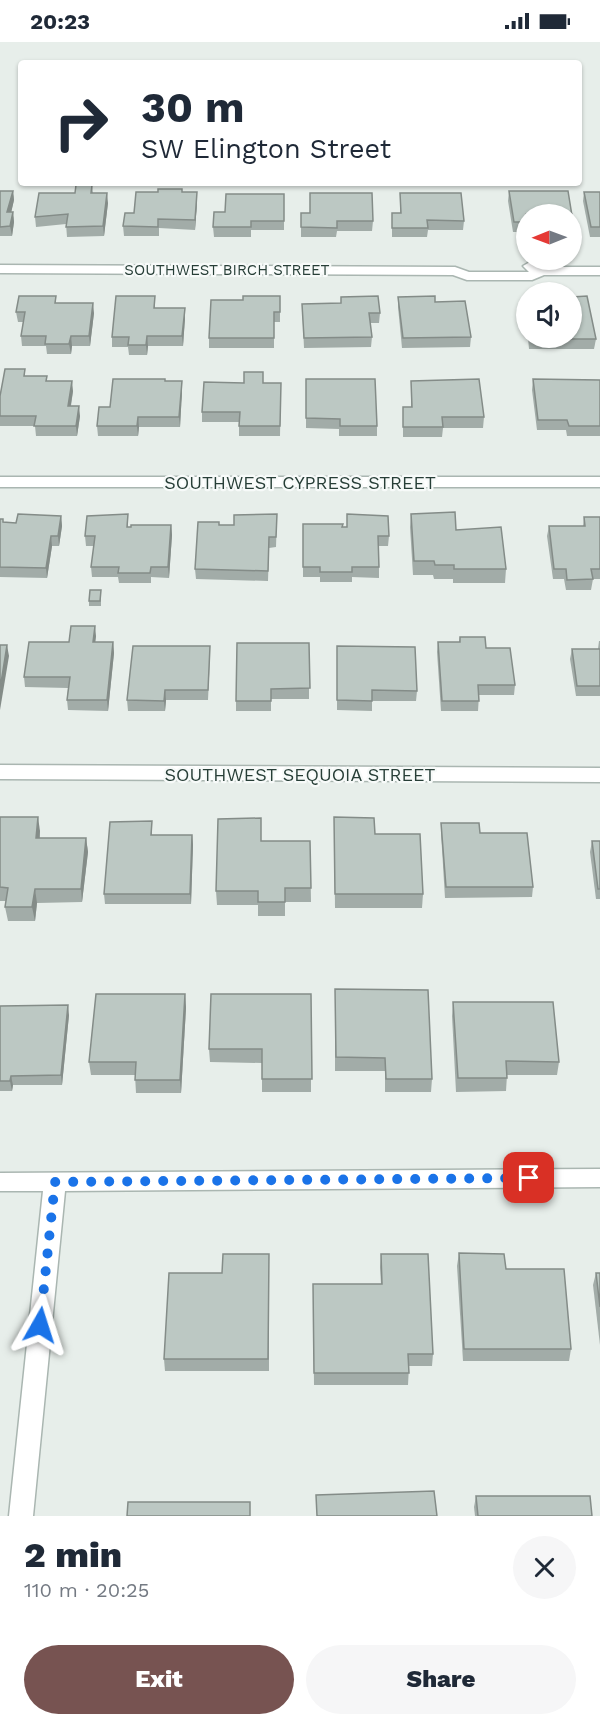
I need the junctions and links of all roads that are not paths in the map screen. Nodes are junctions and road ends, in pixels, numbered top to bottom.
1 (0, 269) edge
2 (600, 271) edge
3 (0, 482) edge
4 (600, 482) edge
5 (0, 772) edge
6 (600, 775) edge
7 (600, 1178) edge
8 (0, 1182) edge
9 (55, 1182) junction
10 (21, 1516) edge

1 - 2 street, SOUTHWEST BIRCH STREET
3 - 4 street, SOUTHWEST CYPRESS STREET
5 - 6 street, SOUTHWEST SEQUOIA STREET
7 - 9 street
8 - 9 street
9 - 10 street

